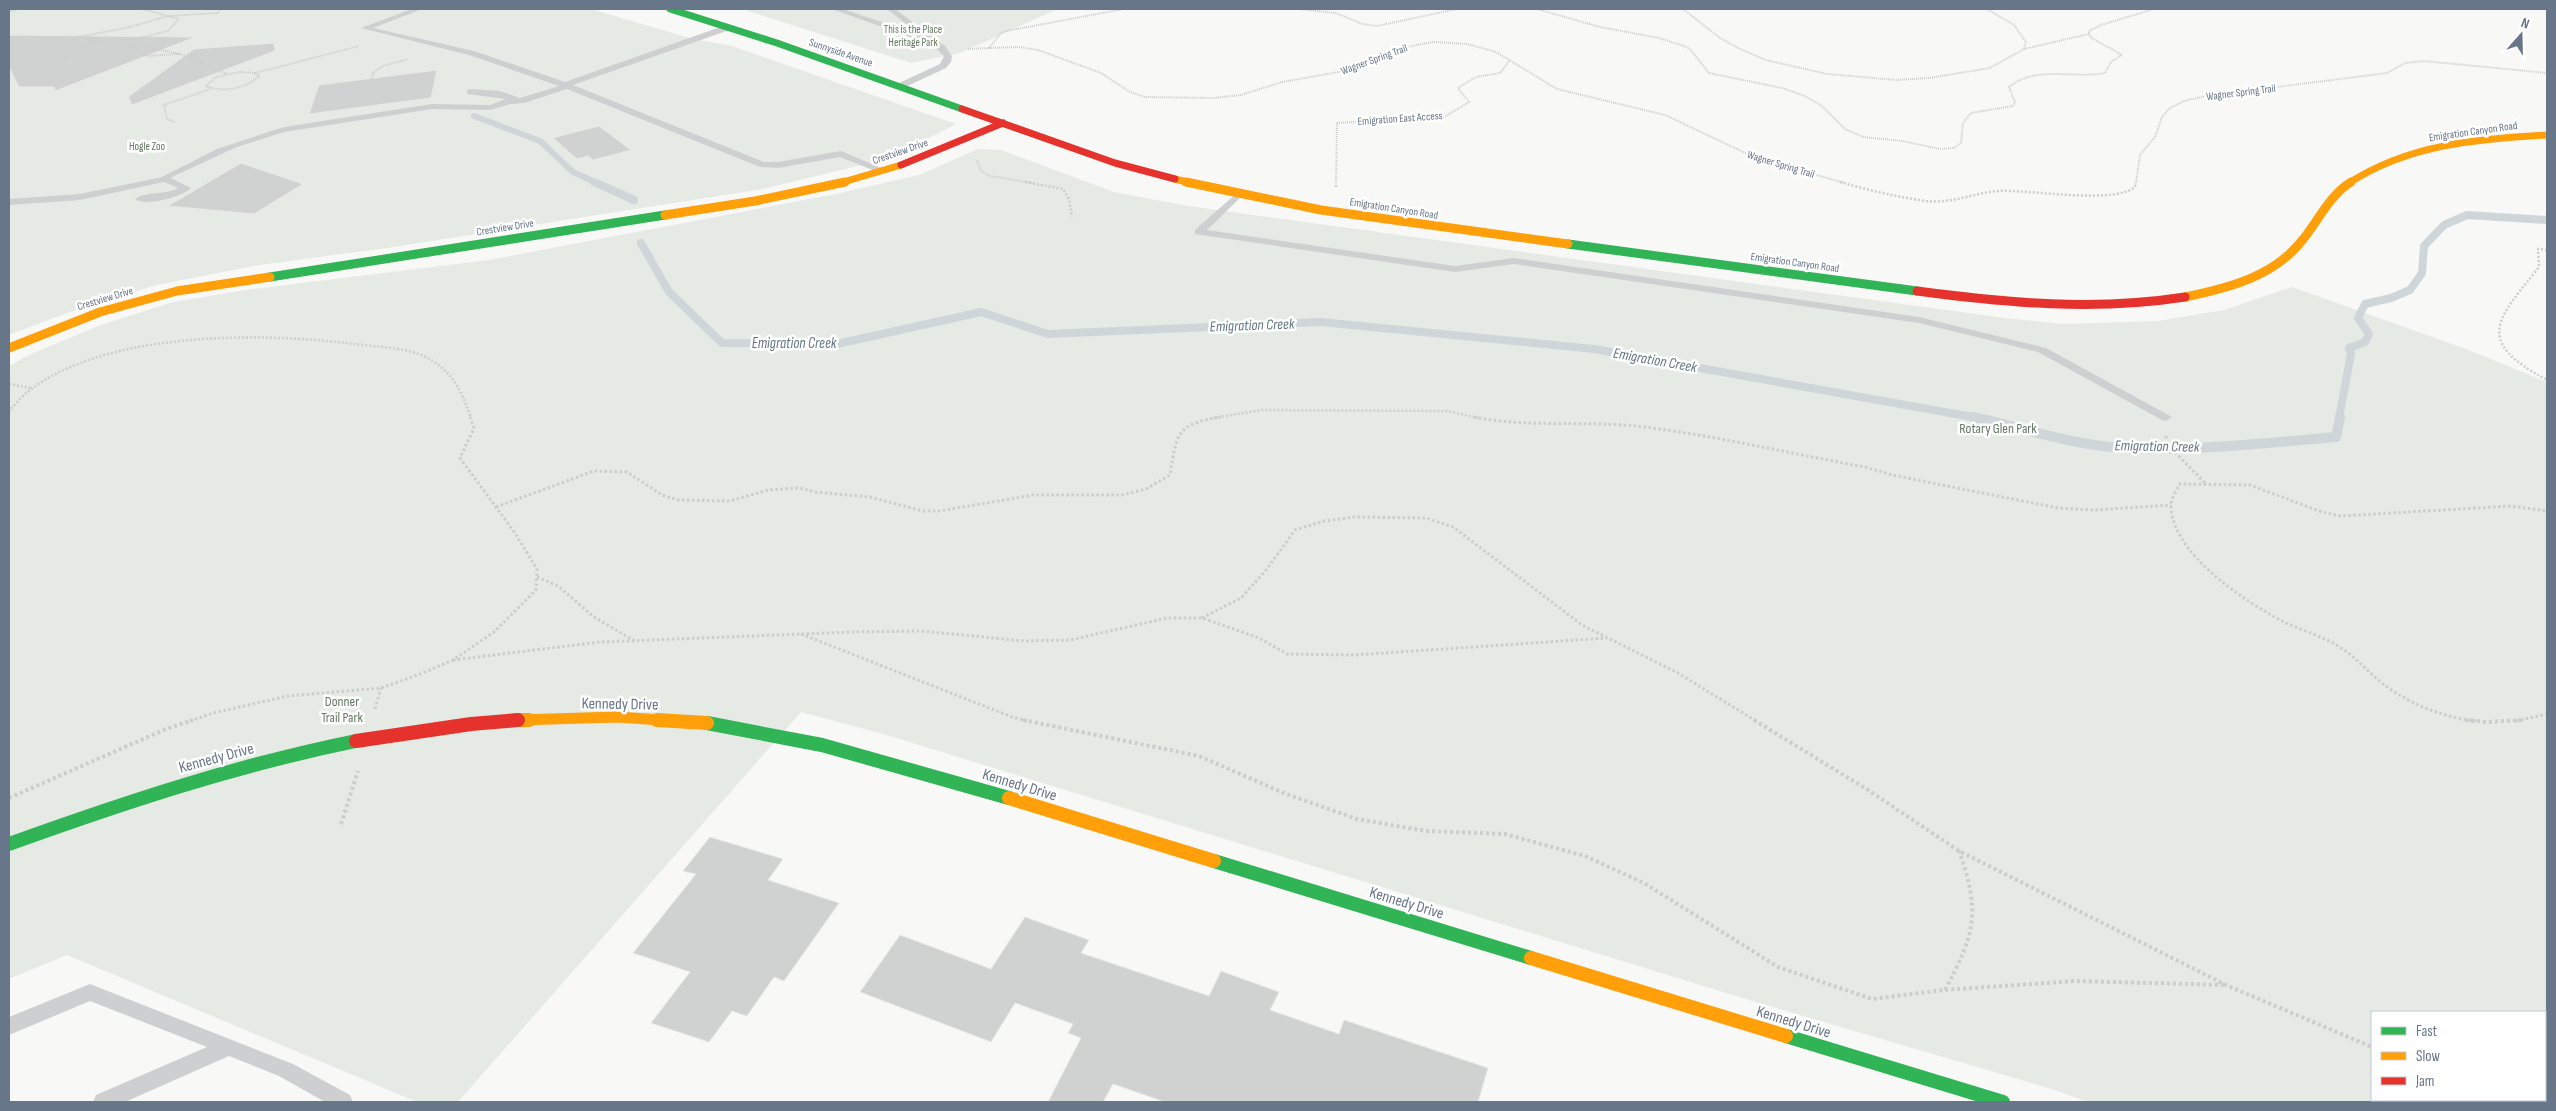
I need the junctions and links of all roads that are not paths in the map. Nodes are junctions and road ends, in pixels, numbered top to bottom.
1 (418, 9) edge
2 (670, 9) edge
3 (836, 9) edge
4 (891, 9) edge
5 (729, 27) junction
6 (934, 42) junction
7 (566, 85) junction
8 (900, 86) junction
9 (470, 92) dead end
10 (510, 101) junction
11 (1003, 123) junction
12 (2547, 135) edge
13 (883, 171) junction
14 (165, 179) junction
15 (1239, 194) junction
16 (140, 199) dead end
17 (9, 202) edge
18 (9, 348) edge
19 (2166, 417) dead end
20 (9, 844) edge
21 (9, 1026) edge
22 (229, 1047) junction
23 (103, 1102) edge
24 (342, 1102) edge
25 (2003, 1102) edge

1 - 7 lane
2 - 5 main road, Sunnyside Avenue
3 - 6 lane
4 - 6 lane
5 - 7 lane
5 - 8 main road, Sunnyside Avenue
6 - 8 lane
7 - 10 lane
7 - 13 lane
8 - 11 main road, Sunnyside Avenue
9 - 10 lane
10 - 14 lane
11 - 13 main road, Crestview Drive
11 - 15 main road, Emigration Canyon Road
12 - 15 main road, Emigration Canyon Road
13 - 18 main road, Crestview Drive
14 - 16 lane
14 - 17 lane
15 - 19 lane
20 - 25 main road, Kennedy Drive
21 - 22 lane
22 - 23 lane
22 - 24 lane

